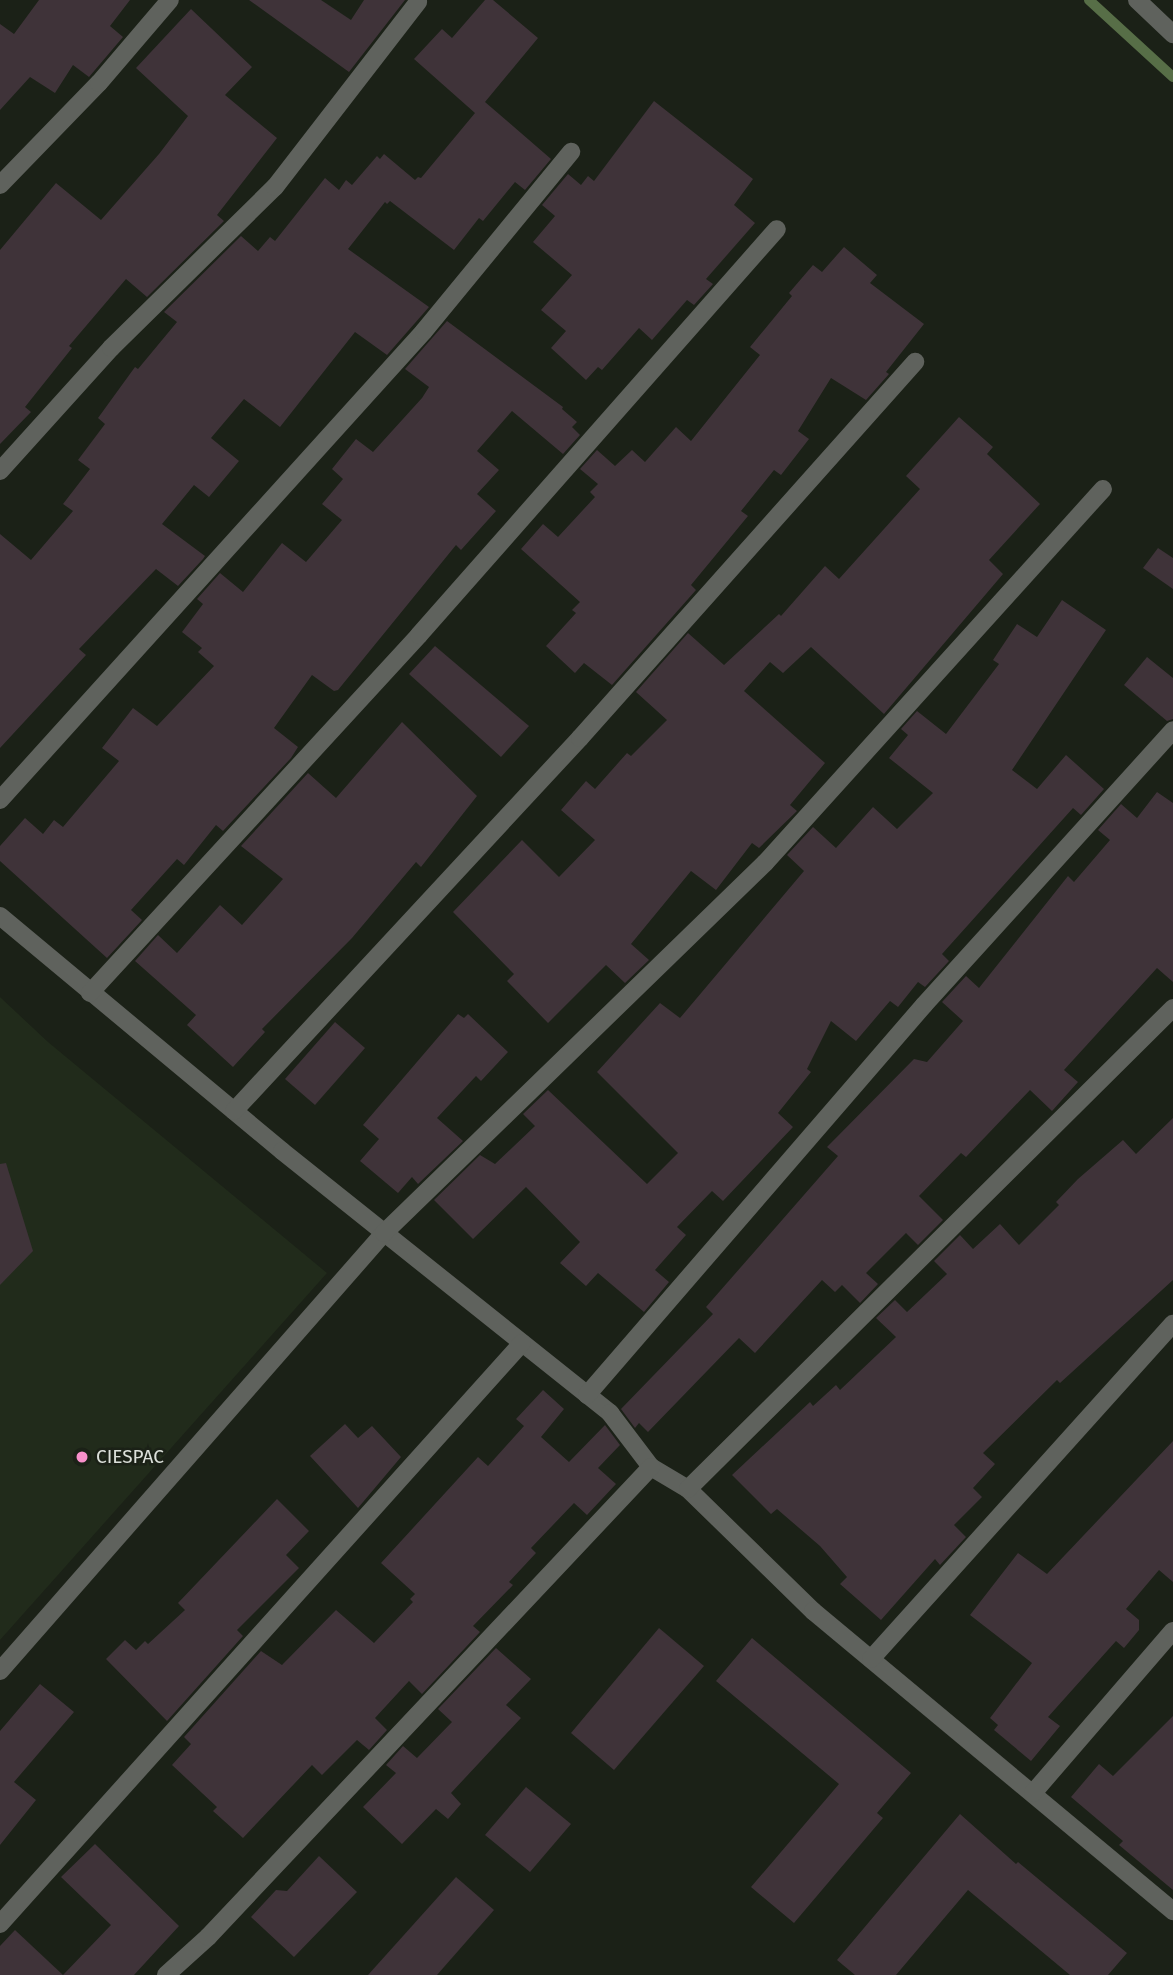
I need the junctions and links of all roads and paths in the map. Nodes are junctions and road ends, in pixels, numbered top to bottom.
1 (170, 0) edge
2 (1137, 0) edge
3 (418, 2) edge
4 (1173, 34) edge
5 (571, 152) dead end
6 (0, 185) edge
7 (776, 229) dead end
8 (915, 362) dead end
9 (0, 471) edge
10 (1103, 489) dead end
11 (1173, 730) edge
12 (0, 800) edge
13 (0, 916) edge
14 (90, 993) junction
15 (1173, 1008) edge
16 (234, 1111) junction
17 (384, 1233) junction
18 (1173, 1324) edge
19 (522, 1343) junction
20 (587, 1395) junction
21 (650, 1467) junction
22 (688, 1489) junction
23 (1173, 1631) edge
24 (871, 1659) junction
25 (0, 1671) edge
26 (1032, 1793) junction
27 (1172, 1909) edge
28 (0, 1924) edge
29 (166, 1975) edge

1 - 6 street
2 - 4 street
3 - 9 street
5 - 12 street
7 - 14 street
8 - 16 street
10 - 17 street
11 - 20 street
13 - 14 street
14 - 16 street
15 - 22 street
16 - 17 street
17 - 19 street
17 - 25 street
18 - 24 street
19 - 20 street
19 - 28 street
20 - 21 street
21 - 22 street
21 - 29 street
22 - 24 street
23 - 26 street
24 - 26 street
26 - 27 street

